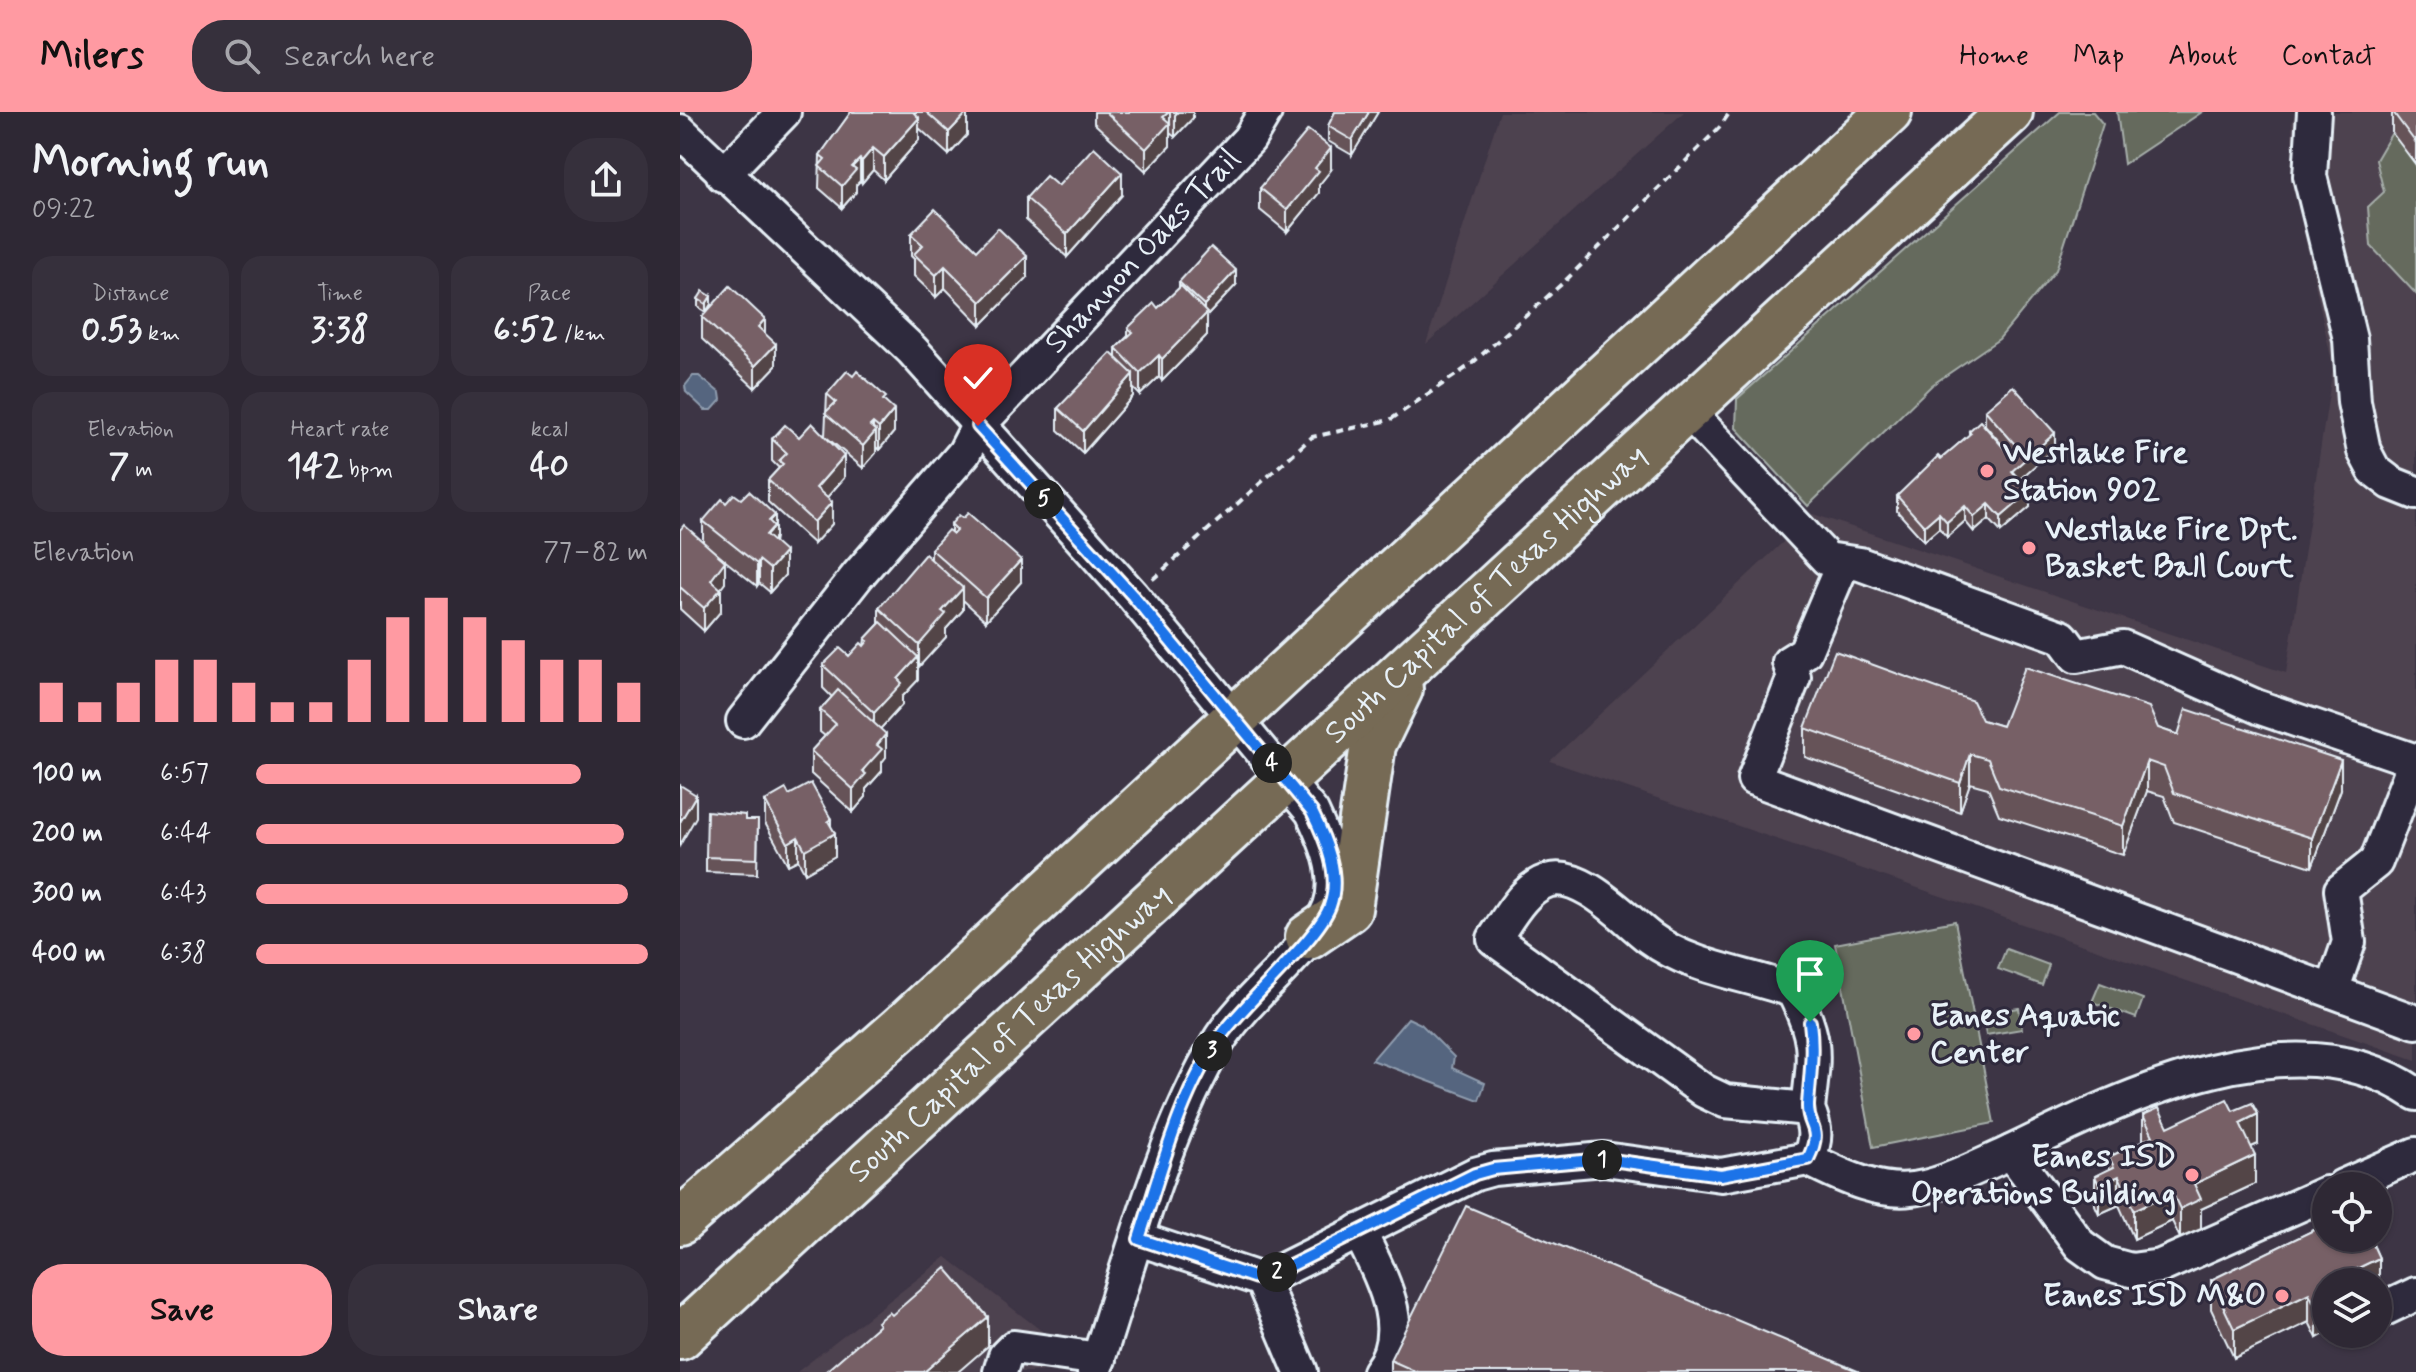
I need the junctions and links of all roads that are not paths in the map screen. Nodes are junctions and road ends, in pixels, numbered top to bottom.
1 (784, 112) edge
2 (1265, 112) edge
3 (1889, 112) edge
4 (2010, 112) edge
5 (2314, 112) edge
6 (680, 131) edge
7 (723, 175) junction
8 (1687, 410) junction
9 (978, 426) junction
10 (2416, 493) edge
11 (1843, 563) junction
12 (1412, 665) junction
13 (1234, 718) junction
14 (743, 721) dead end
15 (2416, 761) edge
16 (1287, 781) junction
17 (1308, 937) junction
18 (2332, 991) junction
19 (2416, 1022) edge
20 (2416, 1094) edge
21 (1808, 1109) junction
22 (2011, 1152) junction
23 (2416, 1154) edge
24 (1808, 1159) junction
25 (2375, 1172) edge
26 (2312, 1199) edge
27 (680, 1222) edge
28 (1359, 1231) junction
29 (1139, 1239) junction
30 (1262, 1280) junction
31 (2416, 1294) edge
32 (2392, 1305) edge
33 (680, 1337) edge
34 (1097, 1366) edge
35 (1000, 1372) edge
36 (1301, 1372) edge
37 (1379, 1372) edge

1 - 7 street
2 - 9 street, Shannon Oaks Trail
3 - 13 highway
4 - 8 highway, South Capital of Texas Highway
5 - 10 street
6 - 7 street
7 - 9 street
8 - 11 street
8 - 12 highway, South Capital of Texas Highway
9 - 13 street
9 - 14 street, Shannon Oaks Trail
11 - 15 street
11 - 18 street
12 - 16 highway, South Capital of Texas Highway
12 - 17 highway
13 - 16 street
13 - 27 highway
15 - 18 street
16 - 17 street
16 - 33 highway, South Capital of Texas Highway
17 - 29 street
18 - 19 street
20 - 22 street
21 - 21 street
21 - 24 street
22 - 24 street
22 - 26 street
23 - 25 street
24 - 28 street
28 - 30 street
28 - 37 street
29 - 30 street
29 - 34 street
30 - 36 street
31 - 32 street
34 - 35 street

